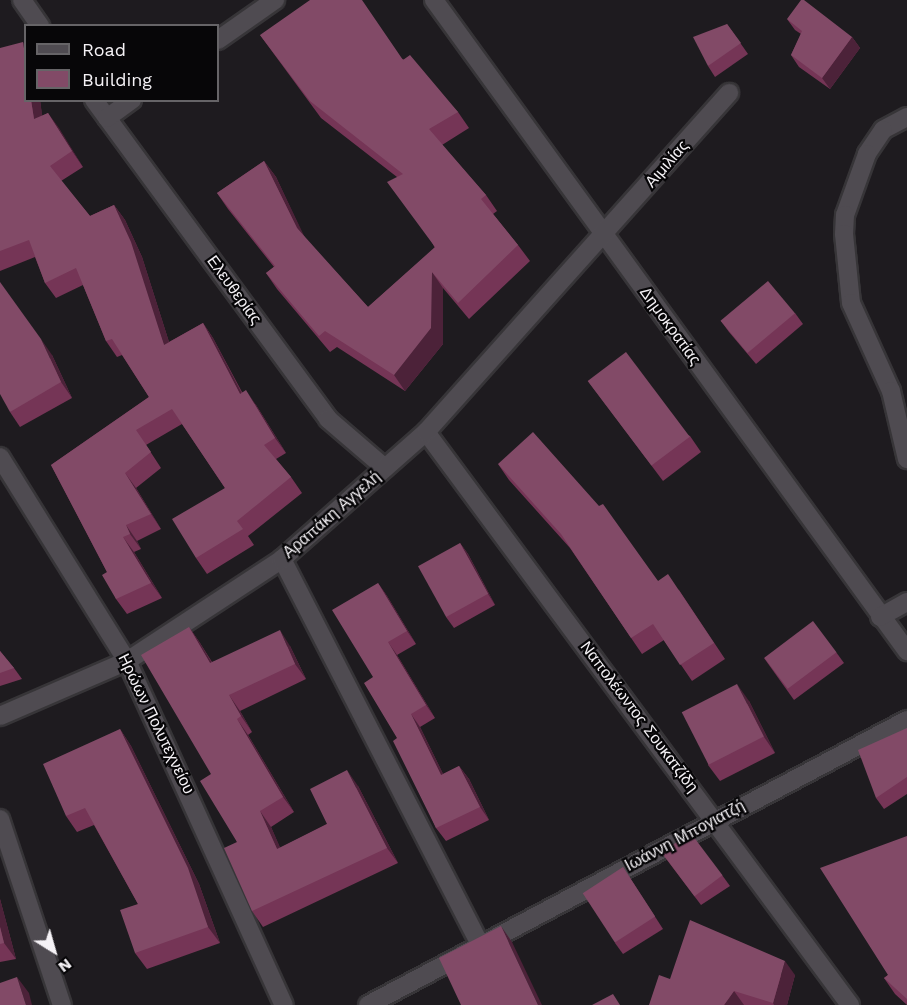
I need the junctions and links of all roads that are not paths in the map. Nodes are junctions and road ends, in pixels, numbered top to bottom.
1 (22, 0) edge
2 (275, 0) edge
3 (435, 0) edge
4 (39, 24) edge
5 (219, 39) edge
6 (729, 93) dead end
7 (95, 102) edge
8 (129, 102) edge
9 (907, 117) edge
10 (107, 118) junction
11 (605, 235) junction
12 (426, 432) junction
13 (0, 458) edge
14 (907, 459) edge
15 (385, 468) junction
16 (282, 559) junction
17 (907, 602) edge
18 (880, 617) junction
19 (907, 651) edge
20 (127, 661) junction
21 (0, 716) edge
22 (907, 720) edge
23 (0, 819) edge
24 (716, 819) junction
25 (480, 945) junction
26 (62, 1005) edge
27 (284, 1005) edge
28 (368, 1005) edge
29 (850, 1005) edge

1 - 4 street
2 - 5 street
3 - 11 street, Δημοκρατίας
6 - 11 street, Αιμιλίας
7 - 10 street, Ελευθερίας
8 - 10 street
9 - 14 street
10 - 15 street, Ελευθερίας
11 - 12 street, Αραπάκη Αγγελή
11 - 18 street, Δημοκρατίας
12 - 15 street, Αραπάκη Αγγελή
12 - 24 street, Ναπολέωντος Σουκατζίδη
13 - 20 street, Ηρώων Πολυτεχνείου
15 - 16 street, Αραπάκη Αγγελή
16 - 20 street, Αραπάκη Αγγελή
16 - 25 street
17 - 18 street
18 - 19 street, Δημοκρατίας
20 - 21 street, Αραπάκη Αγγελή
20 - 27 street, Ηρώων Πολυτεχνείου
22 - 24 street, Ιωάννη Μπογιατζή
23 - 26 street
24 - 25 street, Ιωάννη Μπογιατζή
24 - 29 street, Ναπολέωντος Σουκατζίδη
25 - 28 street, Ιωάννη Μπογιατζή

